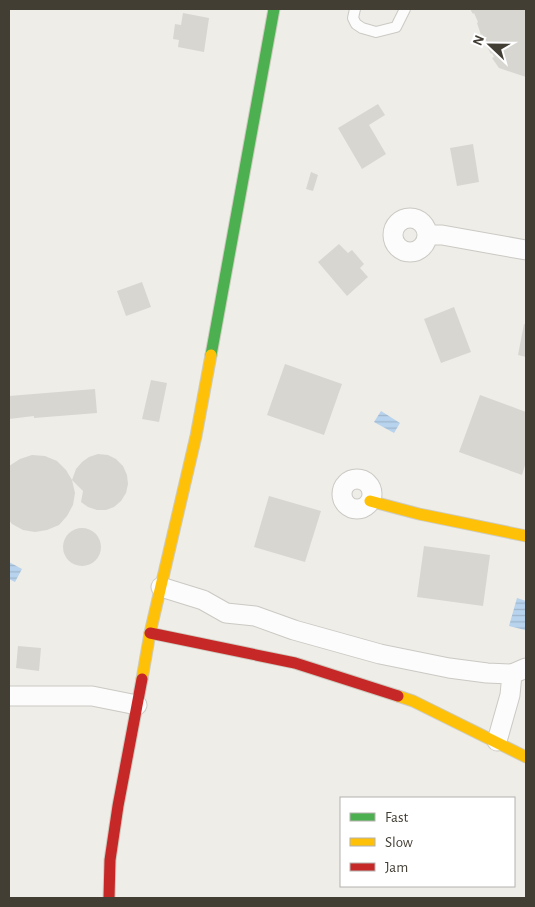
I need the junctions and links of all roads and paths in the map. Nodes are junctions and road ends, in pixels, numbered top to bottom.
1 (274, 9) edge
2 (355, 9) edge
3 (405, 9) edge
4 (428, 235) dead end
5 (526, 250) edge
6 (370, 501) dead end
7 (526, 536) edge
8 (161, 587) junction
9 (150, 633) junction
10 (519, 671) edge
11 (9, 696) edge
12 (137, 705) junction
13 (497, 741) junction
14 (526, 757) edge
15 (110, 898) edge

1 - 8 street
2 - 3 lane
4 - 5 street
6 - 7 street
8 - 9 street
8 - 10 street
9 - 12 street
9 - 13 street
10 - 13 street
11 - 12 street
12 - 15 street
13 - 14 street

